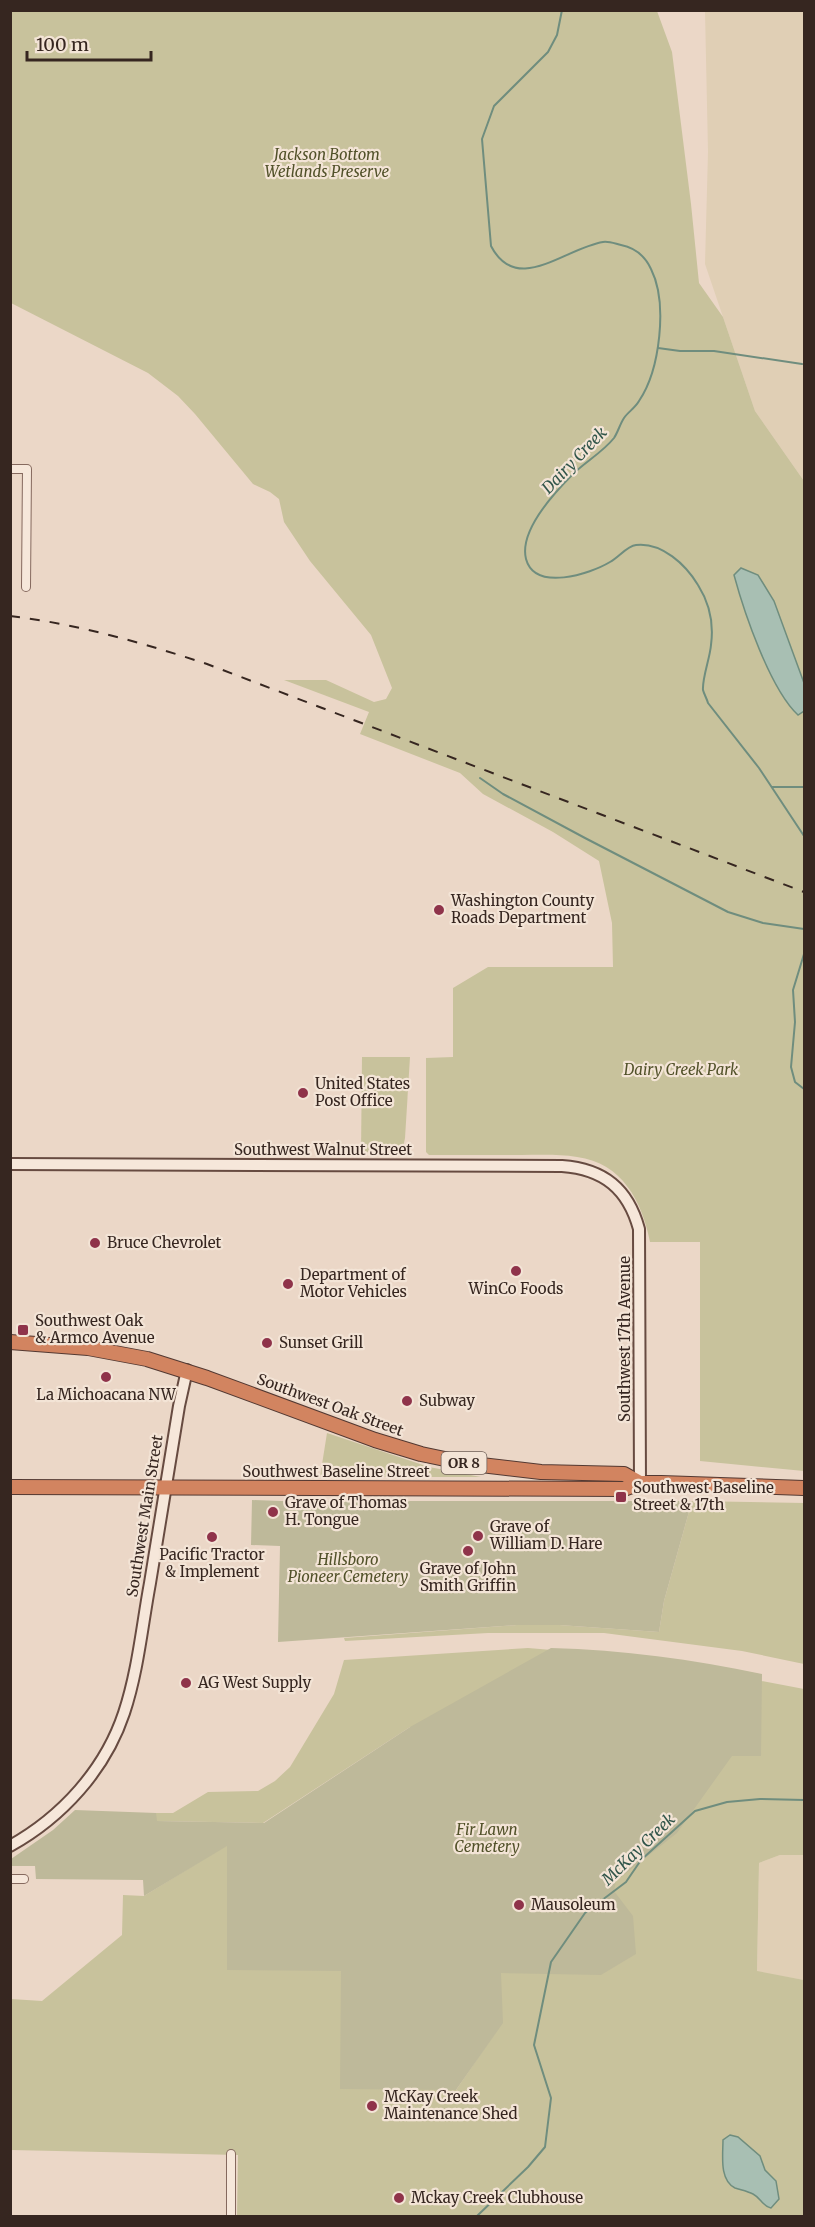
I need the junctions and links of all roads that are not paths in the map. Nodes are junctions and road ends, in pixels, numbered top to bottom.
1 (10, 469) edge
2 (26, 587) dead end
3 (10, 1164) edge
4 (626, 1198) joint
5 (10, 1342) edge
6 (187, 1370) junction
7 (640, 1483) junction
8 (10, 1487) edge
9 (165, 1488) junction
10 (804, 1488) edge
11 (10, 1846) edge
12 (10, 1879) edge
13 (24, 1879) dead end
14 (231, 2154) dead end
15 (231, 2217) edge

1 - 2 street
3 - 4 street, Southwest Walnut Street
4 - 7 street, Southwest 17th Avenue
5 - 6 highway, Southwest Oak Street / OR 8
6 - 7 highway, Southwest Oak Street / OR 8
6 - 9 street, Southwest Main Street
7 - 9 highway, Southwest Baseline Street / OR 8
7 - 10 highway, Southwest Baseline Street / OR 8
8 - 9 highway, Southwest Baseline Street / OR 8
9 - 11 street, Southwest Main Street
12 - 13 street
14 - 15 street

